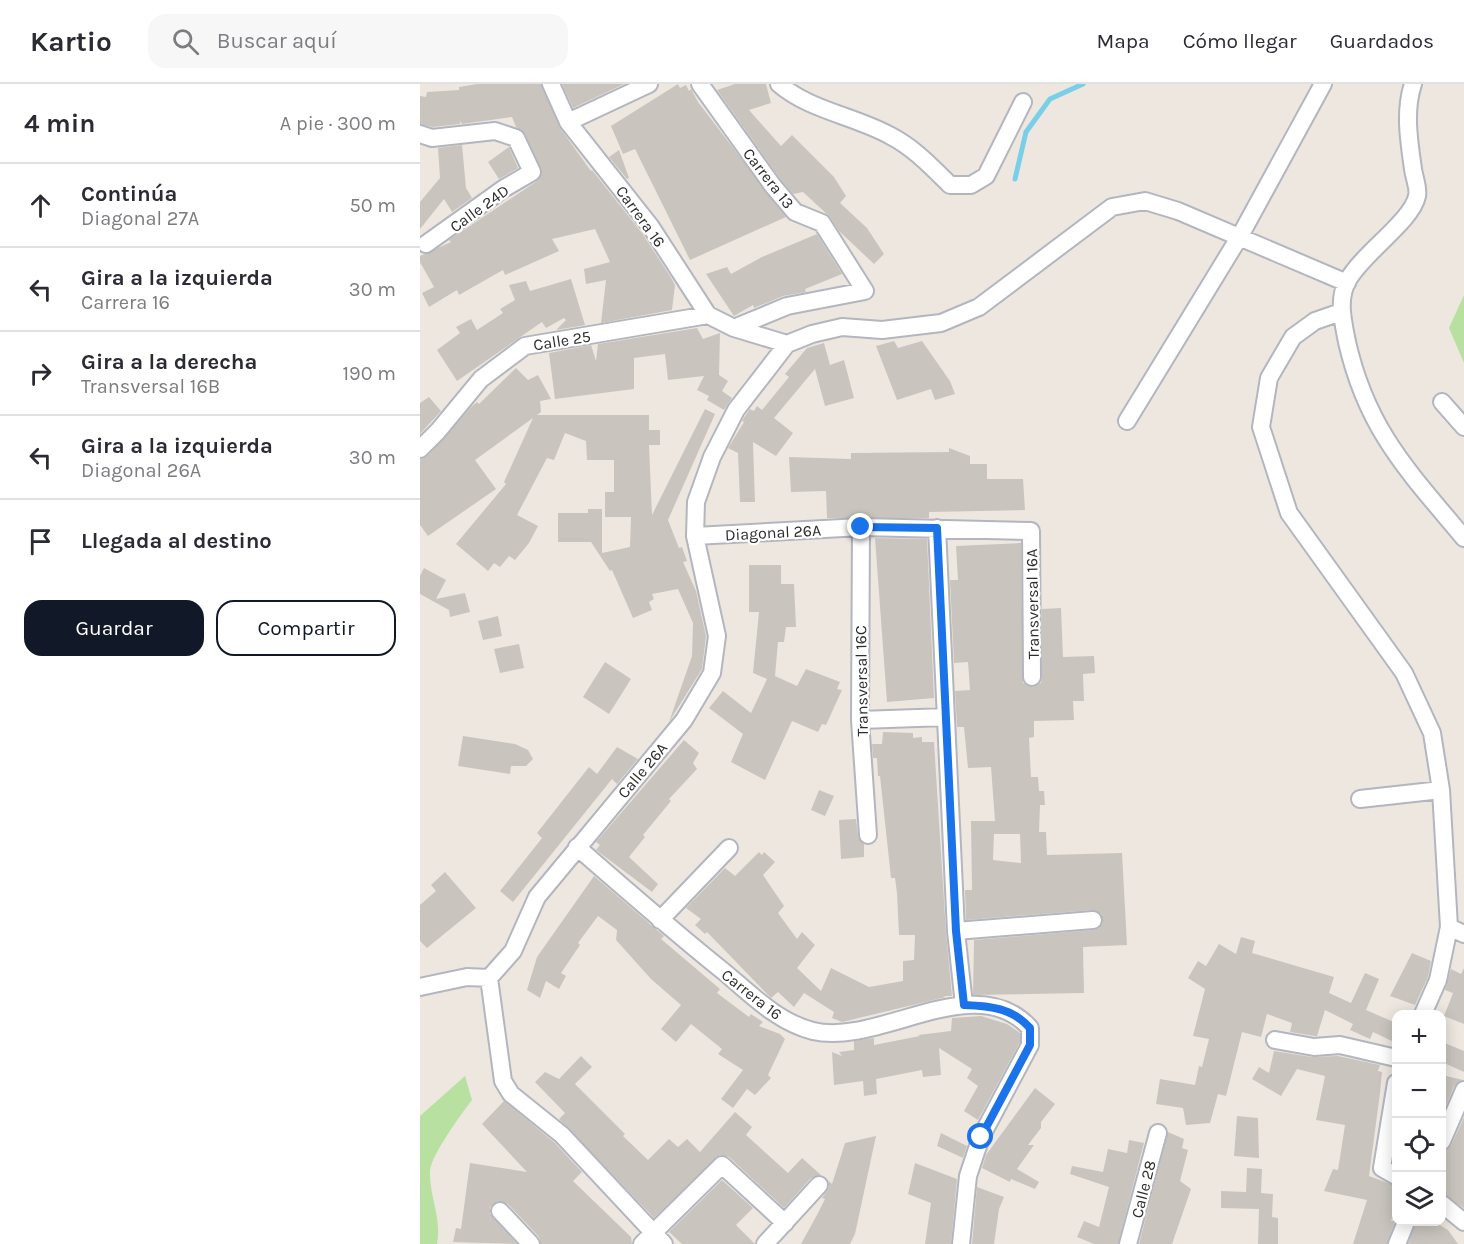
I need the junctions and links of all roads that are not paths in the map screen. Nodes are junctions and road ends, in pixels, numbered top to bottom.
1 (551, 84) edge
2 (649, 84) edge
3 (700, 84) edge
4 (778, 84) edge
5 (1323, 84) edge
6 (1413, 84) edge
7 (1023, 102) dead end
8 (568, 122) junction
9 (420, 134) edge
10 (1240, 236) junction
11 (426, 244) dead end
12 (1347, 283) junction
13 (1341, 312) junction
14 (708, 315) junction
15 (734, 328) junction
16 (787, 344) junction
17 (1443, 402) dead end
18 (1127, 421) dead end
19 (1464, 427) edge
20 (420, 448) edge
21 (861, 527) junction
22 (937, 528) junction
23 (1031, 531) joint
24 (695, 536) junction
25 (1464, 538) edge
26 (1032, 677) dead end
27 (946, 717) junction
28 (860, 720) junction
29 (1441, 790) junction
30 (1360, 799) dead end
31 (868, 835) dead end
32 (577, 847) junction
33 (729, 848) dead end
34 (660, 920) junction
35 (1093, 920) dead end
36 (956, 931) junction
37 (1456, 931) edge
38 (489, 978) junction
39 (420, 987) edge
40 (964, 1005) junction
41 (1425, 1010) edge
42 (1275, 1040) dead end
43 (1392, 1057) edge
44 (1464, 1090) edge
45 (1393, 1118) edge
46 (1446, 1132) edge
47 (1158, 1133) dead end
48 (1389, 1172) edge
49 (819, 1185) dead end
50 (1446, 1207) edge
51 (500, 1211) dead end
52 (1464, 1222) edge
53 (784, 1223) junction
54 (1404, 1226) edge
55 (653, 1240) edge
56 (531, 1244) edge
57 (765, 1244) edge
58 (961, 1244) edge
59 (1128, 1244) edge
60 (1397, 1244) edge

1 - 8 street, Carrera 16
2 - 8 street
3 - 15 street, Carrera 13
4 - 7 street
5 - 10 street
6 - 12 street
8 - 14 street, Carrera 16
9 - 11 street, Calle 24D
10 - 12 street
10 - 16 street
10 - 18 street
12 - 13 street
13 - 25 street
13 - 29 street
14 - 15 street
14 - 20 street, Calle 25
15 - 16 street
16 - 24 street, Calle 26A
17 - 19 street
21 - 22 street, Diagonal 26A
21 - 24 street, Diagonal 26A
21 - 28 street, Transversal 16C
22 - 23 street, Diagonal 26A
22 - 27 street
23 - 26 street, Transversal 16A
24 - 32 street, Calle 26A
27 - 28 street
27 - 36 street
28 - 31 street, Transversal 16C
29 - 30 street
29 - 37 street
32 - 34 street, Carrera 16
32 - 38 street, Calle 26A
33 - 34 street
34 - 40 street, Carrera 16
35 - 36 street
36 - 40 street
37 - 41 street
38 - 39 street
38 - 55 street
40 - 58 street, Carrera 16
42 - 43 street
44 - 46 street
45 - 48 street
47 - 59 street, Calle 28
49 - 53 street
50 - 52 street
51 - 56 street
53 - 55 street
53 - 57 street
54 - 60 street

